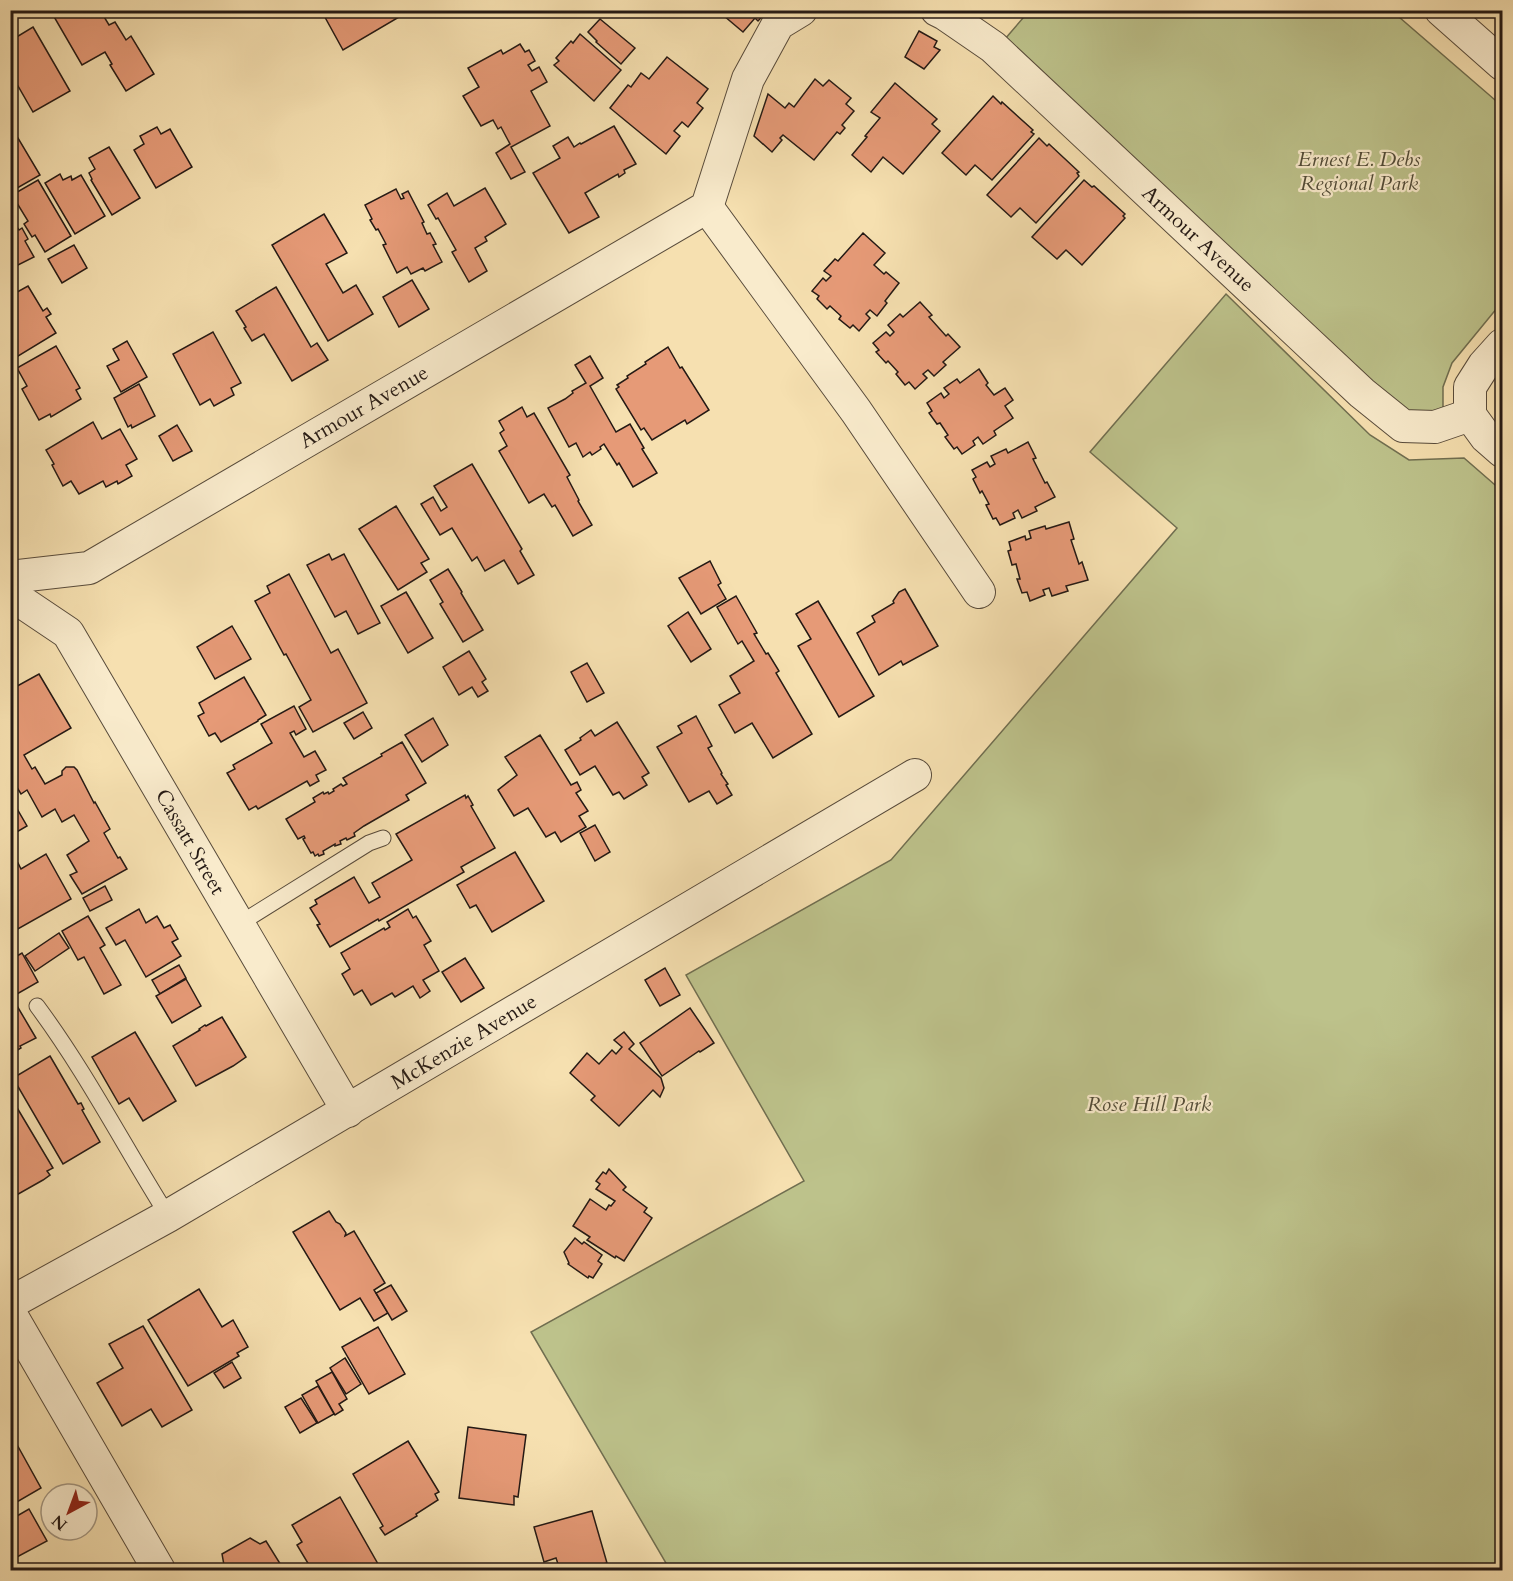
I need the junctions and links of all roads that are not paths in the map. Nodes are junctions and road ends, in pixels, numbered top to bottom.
1 (801, 10) edge
2 (938, 10) edge
3 (1441, 10) edge
4 (1503, 64) edge
5 (706, 207) junction
6 (1503, 345) edge
7 (1470, 415) junction
8 (1503, 451) edge
9 (10, 577) edge
10 (979, 592) dead end
11 (10, 594) edge
12 (915, 775) dead end
13 (383, 838) dead end
14 (239, 924) junction
15 (37, 1006) dead end
16 (348, 1111) junction
17 (168, 1216) junction
18 (10, 1303) edge
19 (10, 1312) edge
20 (159, 1570) edge

1 - 5 street
2 - 7 street, Armour Avenue
3 - 4 street
5 - 9 street, Armour Avenue
5 - 10 street
6 - 7 street
7 - 8 street
11 - 14 street, Cassatt Street
12 - 16 street, McKenzie Avenue
13 - 14 lane
14 - 16 street, Cassatt Street
15 - 17 lane
16 - 17 street, McKenzie Avenue
17 - 18 street, McKenzie Avenue
19 - 20 street

